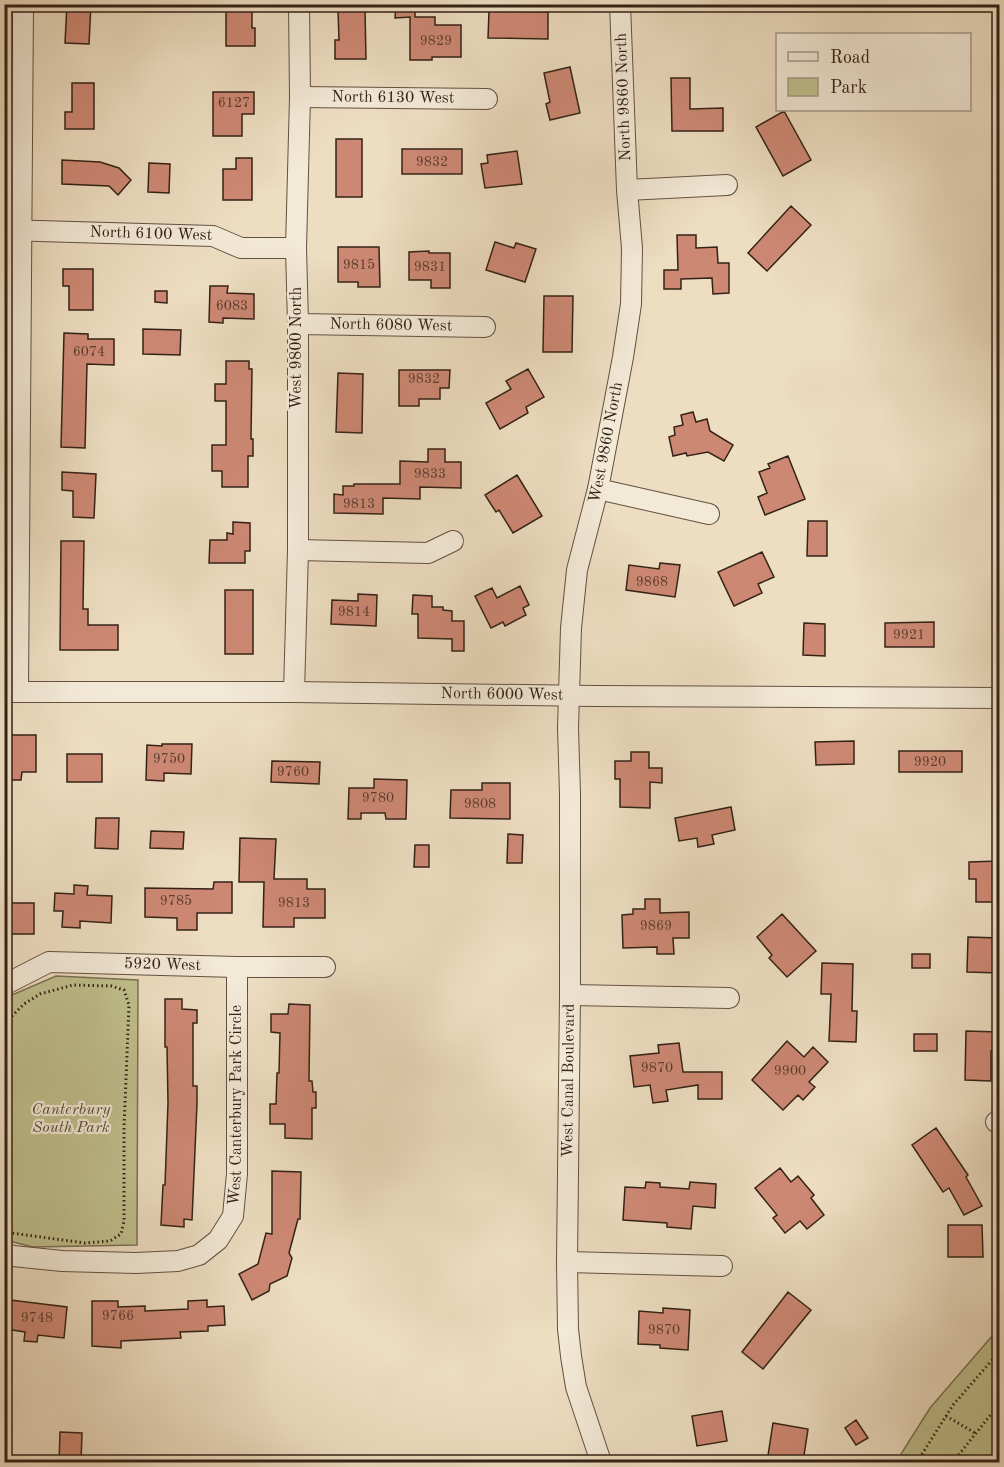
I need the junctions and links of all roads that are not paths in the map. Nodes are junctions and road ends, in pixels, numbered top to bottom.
1 (23, 4) edge
2 (299, 4) edge
3 (620, 4) edge
4 (300, 97) junction
5 (487, 99) dead end
6 (727, 185) dead end
7 (627, 190) junction
8 (13, 230) edge
9 (296, 248) junction
10 (298, 324) junction
11 (485, 327) dead end
12 (598, 489) junction
13 (709, 514) dead end
14 (453, 541) dead end
15 (297, 550) junction
16 (11, 692) edge
17 (294, 692) junction
18 (569, 696) junction
19 (999, 698) edge
20 (237, 967) junction
21 (325, 967) dead end
22 (4, 984) edge
23 (570, 995) junction
24 (729, 998) dead end
25 (4, 1253) edge
26 (567, 1262) junction
27 (722, 1266) dead end
28 (601, 1462) edge

1 - 8 street
2 - 4 street, West 9800 North
3 - 7 street, North 9860 North
4 - 5 street, North 6130 West
4 - 9 street, West 9800 North
6 - 7 street
7 - 12 street, West 9860 North
8 - 9 street, North 6100 West
8 - 16 street
9 - 10 street, West 9800 North
10 - 11 street, North 6080 West
10 - 15 street, West 9800 North
12 - 13 street
12 - 18 street, West 9860 North
14 - 15 street
15 - 17 street, West 9800 North
16 - 17 street, North 6000 West
17 - 18 street, North 6000 West
18 - 19 street, North 6000 West
18 - 23 street, West Canal Boulevard
20 - 21 street, 5920 West
20 - 22 street, 5920 West
20 - 25 street, West Canterbury Park Circle
23 - 24 street
23 - 26 street, West Canal Boulevard
26 - 27 street
26 - 28 street, West Canal Boulevard

